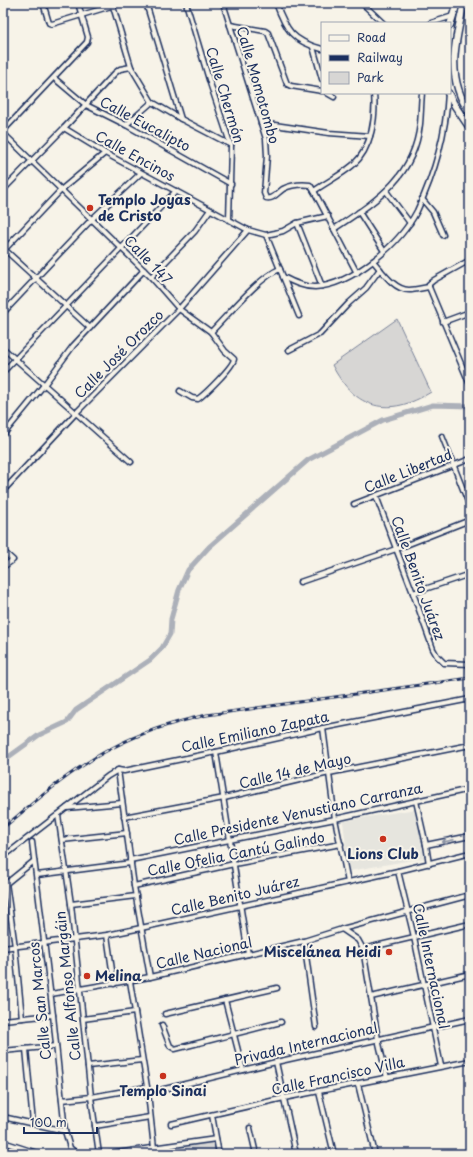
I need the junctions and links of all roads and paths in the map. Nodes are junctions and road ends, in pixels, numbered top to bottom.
1 (43, 3) edge
2 (78, 3) edge
3 (122, 3) edge
4 (146, 3) edge
5 (186, 3) edge
6 (223, 3) edge
7 (276, 3) edge
8 (362, 3) edge
9 (457, 3) edge
10 (464, 3) edge
11 (112, 5) edge
12 (81, 15) junction
13 (454, 16) junction
14 (382, 22) edge
15 (434, 22) edge
16 (451, 23) edge
17 (230, 25) junction
18 (313, 47) junction
19 (321, 49) edge
20 (131, 66) junction
21 (321, 75) edge
22 (54, 78) junction
23 (321, 91) edge
24 (329, 94) edge
25 (374, 94) edge
26 (422, 94) edge
27 (448, 94) edge
28 (448, 94) edge
29 (334, 97) dead end
30 (152, 102) junction
31 (86, 104) junction
32 (470, 113) edge
33 (181, 119) junction
34 (261, 123) junction
35 (126, 125) junction
36 (64, 128) junction
37 (470, 128) edge
38 (3, 132) edge
39 (370, 136) junction
40 (231, 146) junction
41 (104, 153) junction
42 (32, 161) junction
43 (141, 173) junction
44 (231, 184) junction
45 (62, 189) junction
46 (3, 190) edge
47 (176, 191) junction
48 (314, 191) junction
49 (386, 191) junction
50 (422, 199) junction
51 (210, 210) junction
52 (359, 212) junction
53 (328, 216) junction
54 (92, 219) junction
55 (229, 220) junction
56 (297, 223) junction
57 (410, 223) junction
58 (334, 229) junction
59 (248, 230) junction
60 (266, 235) junction
61 (443, 235) dead end
62 (122, 248) junction
63 (3, 249) edge
64 (384, 251) junction
65 (470, 260) edge
66 (373, 261) junction
67 (280, 269) junction
68 (380, 269) junction
69 (144, 270) junction
70 (357, 273) junction
71 (151, 277) junction
72 (283, 277) junction
73 (37, 278) junction
74 (322, 286) junction
75 (429, 287) junction
76 (66, 306) junction
77 (179, 309) junction
78 (470, 312) edge
79 (3, 313) edge
80 (299, 316) dead end
81 (443, 322) junction
82 (90, 328) junction
83 (211, 332) junction
84 (3, 348) edge
85 (289, 350) dead end
86 (15, 359) junction
87 (3, 372) edge
88 (44, 385) junction
89 (470, 385) edge
90 (180, 391) dead end
91 (76, 413) junction
92 (3, 435) edge
93 (442, 436) dead end
94 (470, 459) edge
95 (131, 462) dead end
96 (453, 465) junction
97 (3, 491) edge
98 (376, 496) junction
99 (354, 504) dead end
100 (470, 507) edge
101 (470, 520) edge
102 (396, 549) junction
103 (3, 551) edge
104 (3, 567) edge
105 (470, 574) edge
106 (300, 582) dead end
107 (413, 594) junction
108 (469, 664) edge
109 (470, 674) edge
110 (470, 699) edge
111 (323, 728) junction
112 (470, 745) edge
113 (216, 752) junction
114 (118, 770) junction
115 (329, 773) junction
116 (470, 789) edge
117 (224, 798) junction
118 (416, 801) junction
119 (122, 803) junction
120 (65, 808) junction
121 (58, 815) junction
122 (124, 817) junction
123 (335, 819) junction
124 (126, 833) junction
125 (470, 836) edge
126 (62, 840) junction
127 (231, 840) junction
128 (32, 842) dead end
129 (341, 844) junction
130 (426, 846) junction
131 (470, 853) edge
132 (3, 857) edge
133 (131, 861) junction
134 (34, 862) junction
135 (234, 864) junction
136 (429, 864) junction
137 (398, 871) junction
138 (66, 872) junction
139 (37, 875) junction
140 (348, 882) junction
141 (5, 884) edge
142 (134, 886) junction
143 (470, 895) edge
144 (136, 896) junction
145 (71, 904) junction
146 (240, 906) junction
147 (408, 912) junction
148 (470, 924) edge
149 (141, 928) junction
150 (342, 929) junction
151 (107, 935) junction
152 (414, 937) junction
153 (74, 939) junction
154 (304, 941) junction
155 (44, 942) junction
156 (15, 947) junction
157 (3, 948) edge
158 (363, 949) junction
159 (248, 954) junction
160 (470, 974) edge
161 (150, 977) junction
162 (130, 981) junction
163 (114, 984) junction
164 (424, 985) junction
165 (276, 988) dead end
166 (80, 989) junction
167 (51, 994) junction
168 (371, 997) junction
169 (225, 1000) junction
170 (135, 1012) junction
171 (165, 1014) dead end
172 (54, 1015) junction
173 (22, 1018) junction
174 (83, 1019) junction
175 (470, 1019) edge
176 (3, 1020) edge
177 (281, 1022) dead end
178 (162, 1025) dead end
179 (433, 1026) junction
180 (316, 1027) dead end
181 (234, 1034) junction
182 (378, 1039) junction
183 (56, 1046) junction
184 (26, 1049) junction
185 (3, 1051) edge
186 (142, 1060) junction
187 (276, 1062) junction
188 (470, 1062) edge
189 (88, 1066) junction
190 (441, 1066) junction
191 (243, 1070) junction
192 (387, 1078) junction
193 (358, 1084) junction
194 (147, 1087) junction
195 (319, 1092) junction
196 (148, 1093) junction
197 (91, 1097) junction
198 (284, 1098) junction
199 (62, 1100) junction
200 (3, 1115) edge
201 (212, 1115) junction
202 (150, 1118) junction
203 (33, 1123) junction
204 (171, 1124) dead end
205 (95, 1126) junction
206 (4, 1128) dead end
207 (250, 1128) dead end
208 (65, 1131) junction
209 (216, 1139) junction
210 (3, 1142) edge
211 (169, 1146) junction
212 (154, 1148) junction
213 (40, 1154) edge
214 (77, 1154) edge
215 (99, 1154) edge
216 (109, 1154) edge
217 (171, 1154) edge
218 (219, 1154) edge
219 (256, 1154) edge
220 (296, 1154) edge
221 (334, 1154) edge
222 (375, 1154) edge

1 - 12 street
2 - 12 street
3 - 11 street
4 - 33 street
5 - 40 street, Calle Chermón
6 - 17 street, Calle Momotombo
7 - 18 street
8 - 14 street
9 - 13 main road
10 - 32 main road
11 - 12 street
11 - 20 street
12 - 22 street
13 - 15 street
13 - 16 main road
17 - 23 street
17 - 34 street, Calle Momotombo
18 - 19 street
18 - 21 street
20 - 30 street
20 - 31 street
22 - 31 street, Calle Eucalipto
22 - 38 street
24 - 29 street
25 - 39 street
26 - 49 street
27 - 37 main road
28 - 50 street
30 - 33 street
30 - 35 street
31 - 35 street, Calle Eucalipto
31 - 36 street
33 - 40 street
34 - 39 street
34 - 48 street, Calle Momotombo
35 - 44 street, Calle Eucalipto
36 - 41 street, Calle Encinos
36 - 42 street
38 - 42 street, Calle 147
39 - 48 street
40 - 44 street, Calle Chermón
41 - 43 street, Calle Encinos
41 - 45 street
42 - 45 street, Calle 147
42 - 46 street
43 - 47 street, Calle Encinos
43 - 54 street
44 - 55 street, Calle Chermón
45 - 54 street, Calle 147
45 - 63 street
47 - 51 street, Calle Encinos
47 - 62 street
48 - 53 street
49 - 52 street
49 - 57 street
50 - 57 street
50 - 61 street
51 - 55 street, Calle Encinos
51 - 71 street
52 - 58 street
52 - 64 street
53 - 56 street
53 - 58 street
54 - 62 street, Calle 147
54 - 73 street
55 - 59 street, Calle Encinos
56 - 60 street
56 - 74 street
57 - 64 street
58 - 70 street
59 - 60 street, Calle Encinos
59 - 77 street, Calle José Orozco
60 - 67 street
62 - 69 street, Calle 147
62 - 76 street
63 - 73 street
64 - 66 street
65 - 75 street
66 - 68 street
66 - 70 street
67 - 72 street
67 - 83 street
68 - 75 street
68 - 85 street
69 - 71 street, Calle 147
69 - 82 street
70 - 74 street
71 - 77 street, Calle 147
72 - 74 street
72 - 80 street
73 - 76 street
73 - 79 street
75 - 81 street
76 - 82 street
76 - 86 street
77 - 83 street, Calle 147
77 - 91 street, Calle José Orozco
78 - 81 street
81 - 89 street
82 - 88 street
83 - 90 street, Calle 147
84 - 86 street
86 - 87 street
86 - 88 street
88 - 91 street
88 - 92 street
91 - 95 street
91 - 97 street, Calle José Orozco
93 - 96 street
94 - 96 street, Calle Libertad
96 - 98 street, Calle Libertad
96 - 100 street
98 - 99 street, Calle Libertad
98 - 102 street, Calle Benito Juárez
101 - 102 street
102 - 106 street
102 - 107 street, Calle Benito Juárez
103 - 104 street
105 - 107 street
107 - 108 street, Calle Benito Juárez
108 - 109 street
110 - 111 street, Calle Emiliano Zapata
111 - 113 street, Calle Emiliano Zapata
111 - 115 street
112 - 115 street, Calle 14 de Mayo
113 - 114 street, Calle Emiliano Zapata
113 - 117 street
114 - 119 street
114 - 120 street, Calle Emiliano Zapata
115 - 117 street, Calle 14 de Mayo
115 - 123 street
116 - 118 street, Calle Presidente Venustiano Carranza
117 - 122 street, Calle 14 de Mayo
117 - 127 street
118 - 123 street, Calle Presidente Venustiano Carranza
118 - 130 street
119 - 120 street
119 - 122 street
120 - 121 street, Calle Emiliano Zapata
121 - 126 street, Calle Alfonso Margáin
121 - 132 street, Calle Emiliano Zapata
122 - 124 street
123 - 127 street, Calle Presidente Venustiano Carranza
123 - 129 street
124 - 126 street
124 - 133 street
125 -> 130 street
126 - 138 street, Calle Alfonso Margáin
127 - 133 street, Calle Presidente Venustiano Carranza
127 - 135 street
128 - 134 street, Calle San Marcos
129 - 135 street, Calle Ofelia Cantú Galindo
129 - 140 street
130 - 136 street
131 - 136 street, Calle Benito Juárez
133 - 138 street, Calle Presidente Venustiano Carranza
133 - 142 street
134 - 139 street, Calle San Marcos
134 - 141 street
135 - 142 street, Calle Ofelia Cantú Galindo
135 - 146 street
136 - 137 street, Calle Benito Juárez
137 - 140 street, Calle Benito Juárez
137 - 147 street, Calle Internacional
138 - 139 street, Calle Presidente Venustiano Carranza
138 - 145 street, Calle Alfonso Margáin
139 - 155 street, Calle San Marcos
140 - 146 street, Calle Benito Juárez
141 - 156 street
142 - 144 street
143 - 147 street, Calle Nacional
144 - 145 street, Calle Ofelia Cantú Galindo
144 - 149 street
145 - 153 street, Calle Alfonso Margáin
146 - 149 street, Calle Benito Juárez
146 - 159 street
147 - 150 street, Calle Nacional
147 - 152 street, Calle Internacional
148 - 152 street
149 - 151 street, Calle Benito Juárez
149 - 161 street
150 - 154 street, Calle Nacional
150 - 158 street
151 - 153 street, Calle Benito Juárez
151 - 163 street
152 - 158 street
152 - 164 street, Calle Internacional
153 - 155 street, Calle Benito Juárez
153 - 166 street, Calle Alfonso Margáin
154 - 159 street, Calle Nacional
154 - 180 street
155 - 156 street, Calle Benito Juárez
155 - 167 street, Calle San Marcos
156 - 157 street, Calle Benito Juárez
156 - 173 street
158 - 168 street
159 - 161 street, Calle Nacional
160 - 164 street
161 - 162 street, Calle Nacional
162 - 163 street, Calle Nacional
162 - 170 street
163 - 166 street, Calle Nacional
164 - 168 street
164 - 179 street, Calle Internacional
165 - 169 street
166 - 167 street, Calle Nacional
166 - 174 street, Calle Alfonso Margáin
167 - 172 street, Calle San Marcos
168 - 182 street
169 - 171 street
169 - 181 street
170 - 174 street
170 - 186 street
172 - 173 street
172 - 183 street, Calle San Marcos
173 - 176 street
174 - 189 street, Calle Alfonso Margáin
175 - 179 street, Privada Internacional
177 - 181 street
178 - 181 street
179 - 182 street, Privada Internacional
179 - 190 street, Calle Internacional
181 - 191 street
182 - 187 street, Privada Internacional
182 - 192 street
183 - 184 street
183 - 199 street, Calle San Marcos
184 - 185 street
184 - 203 street
186 - 189 street
186 - 194 street
187 - 191 street, Privada Internacional
187 - 198 street
188 - 190 street, Calle Francisco Villa
189 - 197 street, Calle Alfonso Margáin
190 - 192 street, Calle Francisco Villa
191 - 196 street, Privada Internacional
192 - 193 street, Calle Francisco Villa
193 - 195 street, Calle Francisco Villa
193 - 222 street
194 - 196 street
194 - 197 street
195 - 198 street, Calle Francisco Villa
195 - 221 street
196 - 202 street
197 - 199 street
197 - 205 street, Calle Alfonso Margáin
198 - 201 street, Calle Francisco Villa
198 - 220 street
199 - 208 street, Calle San Marcos
200 - 203 street
200 - 206 street
201 - 204 street, Calle Francisco Villa
201 - 209 street
202 - 205 street
202 - 212 street
203 - 208 street
205 - 215 street, Calle Alfonso Margáin
207 - 219 street
208 - 214 street, Calle San Marcos
209 - 211 street
209 - 218 street
210 - 213 street
211 - 212 street
211 - 217 street
212 - 216 street

